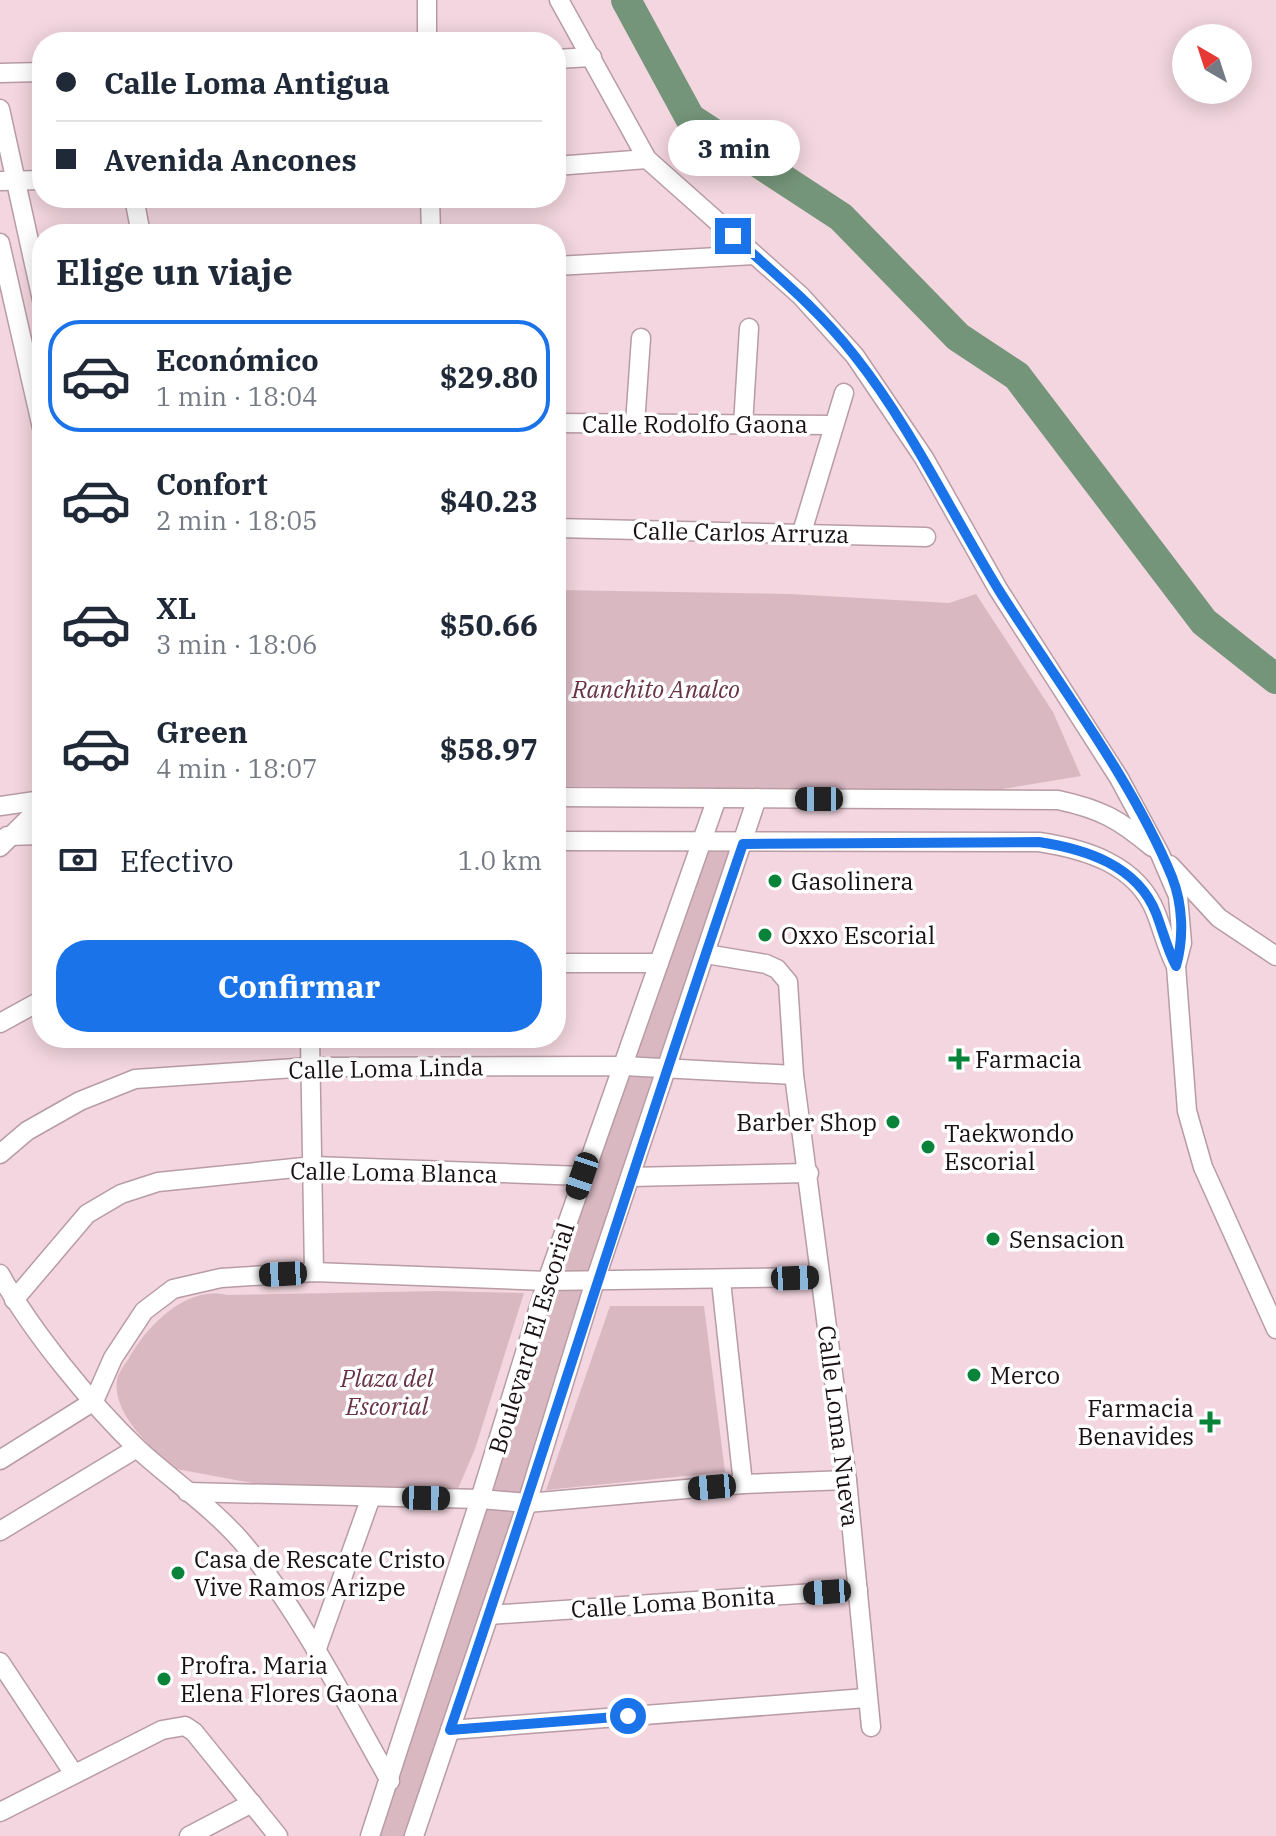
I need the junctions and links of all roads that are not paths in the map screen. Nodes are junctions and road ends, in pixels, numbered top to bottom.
1 (427, 0) edge
2 (559, 0) edge
3 (427, 32) edge
4 (592, 57) junction
5 (566, 58) edge
6 (32, 72) edge
7 (0, 73) edge
8 (0, 109) edge
9 (647, 159) junction
10 (566, 165) edge
11 (32, 180) edge
12 (7, 181) edge
13 (0, 243) edge
14 (754, 255) junction
15 (566, 265) edge
16 (32, 266) edge
17 (4, 285) edge
18 (749, 328) dead end
19 (641, 338) dead end
20 (32, 390) edge
21 (844, 393) dead end
22 (566, 423) edge
23 (635, 424) junction
24 (743, 425) junction
25 (833, 425) junction
26 (566, 528) edge
27 (802, 532) junction
28 (926, 537) dead end
29 (566, 797) edge
30 (717, 798) junction
31 (757, 798) junction
32 (32, 804) edge
33 (0, 806) edge
34 (32, 813) edge
35 (32, 836) edge
36 (5, 840) edge
37 (566, 841) edge
38 (702, 844) junction
39 (743, 844) junction
40 (1160, 854) junction
41 (706, 954) junction
42 (1276, 956) edge
43 (566, 963) edge
44 (659, 963) junction
45 (1176, 966) junction
46 (32, 1005) edge
47 (0, 1023) edge
48 (310, 1048) edge
49 (624, 1066) junction
50 (310, 1067) junction
51 (666, 1069) junction
52 (794, 1075) junction
53 (0, 1154) edge
54 (314, 1166) junction
55 (809, 1173) junction
56 (582, 1176) junction
57 (630, 1177) junction
58 (314, 1272) junction
59 (0, 1274) edge
60 (820, 1277) junction
61 (547, 1281) junction
62 (595, 1281) junction
63 (721, 1281) junction
64 (14, 1300) junction
65 (1276, 1329) edge
66 (94, 1401) junction
67 (137, 1448) junction
68 (0, 1460) edge
69 (847, 1480) junction
70 (743, 1484) junction
71 (187, 1492) junction
72 (371, 1497) junction
73 (480, 1499) junction
74 (527, 1503) junction
75 (0, 1531) edge
76 (858, 1590) junction
77 (489, 1615) junction
78 (316, 1651) junction
79 (0, 1662) edge
80 (866, 1698) junction
81 (871, 1727) dead end
82 (450, 1730) junction
83 (74, 1774) junction
84 (390, 1781) junction
85 (252, 1803) junction
86 (0, 1812) edge
87 (189, 1836) edge
88 (278, 1836) edge
89 (370, 1836) edge
90 (414, 1836) edge

1 - 3 street
2 - 4 street
4 - 5 street
4 - 9 street
6 - 7 street
8 - 12 street
9 - 10 street
9 - 14 street
11 - 12 street
12 - 16 street
13 - 17 street
14 - 15 street
14 - 40 street
17 - 20 street
18 - 24 street
19 - 23 street
21 - 25 street
22 - 23 street, Calle Rodolfo Gaona
23 - 24 street, Calle Rodolfo Gaona
24 - 25 street, Calle Rodolfo Gaona
25 - 27 street
26 - 27 street, Calle Carlos Arruza
27 - 28 street, Calle Carlos Arruza
29 - 30 street
30 - 31 street
30 - 38 street, Boulevard El Escorial
31 - 39 street, Boulevard El Escorial
31 - 40 street
32 - 33 street
34 - 36 street
35 - 36 street
37 - 38 street
38 - 39 street
38 - 44 street, Boulevard El Escorial
39 - 41 street, Boulevard El Escorial
39 - 45 street
40 - 42 street
40 - 45 street
41 - 51 street, Boulevard El Escorial
41 - 52 street, Calle Loma Nueva
43 - 44 street
44 - 49 street, Boulevard El Escorial
45 - 65 street
46 - 47 street
48 - 50 street
49 - 50 street, Calle Loma Linda
49 - 51 street, Calle Loma Linda
49 - 56 street, Boulevard El Escorial
50 - 53 street, Calle Loma Linda
50 - 54 street
51 - 52 street, Calle Loma Linda
51 - 57 street, Boulevard El Escorial
52 - 55 street, Calle Loma Nueva
54 - 56 street, Calle Loma Blanca
54 - 58 street
54 - 64 street, Calle Loma Blanca
55 - 57 street
55 - 60 street, Calle Loma Nueva
56 - 61 street, Boulevard El Escorial
57 - 62 street, Boulevard El Escorial
58 - 61 street
58 - 66 street
59 - 64 street
60 - 63 street
60 - 69 street, Calle Loma Nueva
61 - 62 street
61 - 73 street, Boulevard El Escorial
62 - 63 street
62 - 74 street, Boulevard El Escorial
63 - 70 street
64 - 66 street
66 - 67 street
66 - 68 street
67 - 71 street
67 - 75 street
69 - 70 street
69 - 76 street, Calle Loma Nueva
70 - 74 street
71 - 72 street
71 - 78 street
72 - 73 street
72 - 78 street
73 - 74 street
73 - 84 street, Boulevard El Escorial
74 - 77 street, Boulevard El Escorial
76 - 77 street, Calle Loma Bonita
76 - 80 street, Calle Loma Nueva
77 - 82 street, Boulevard El Escorial
78 - 84 street
79 - 83 street
80 - 81 street, Calle Loma Nueva
80 - 82 street
82 - 90 street, Boulevard El Escorial
83 - 85 street
83 - 86 street
84 - 89 street, Boulevard El Escorial
85 - 87 street
85 - 88 street

